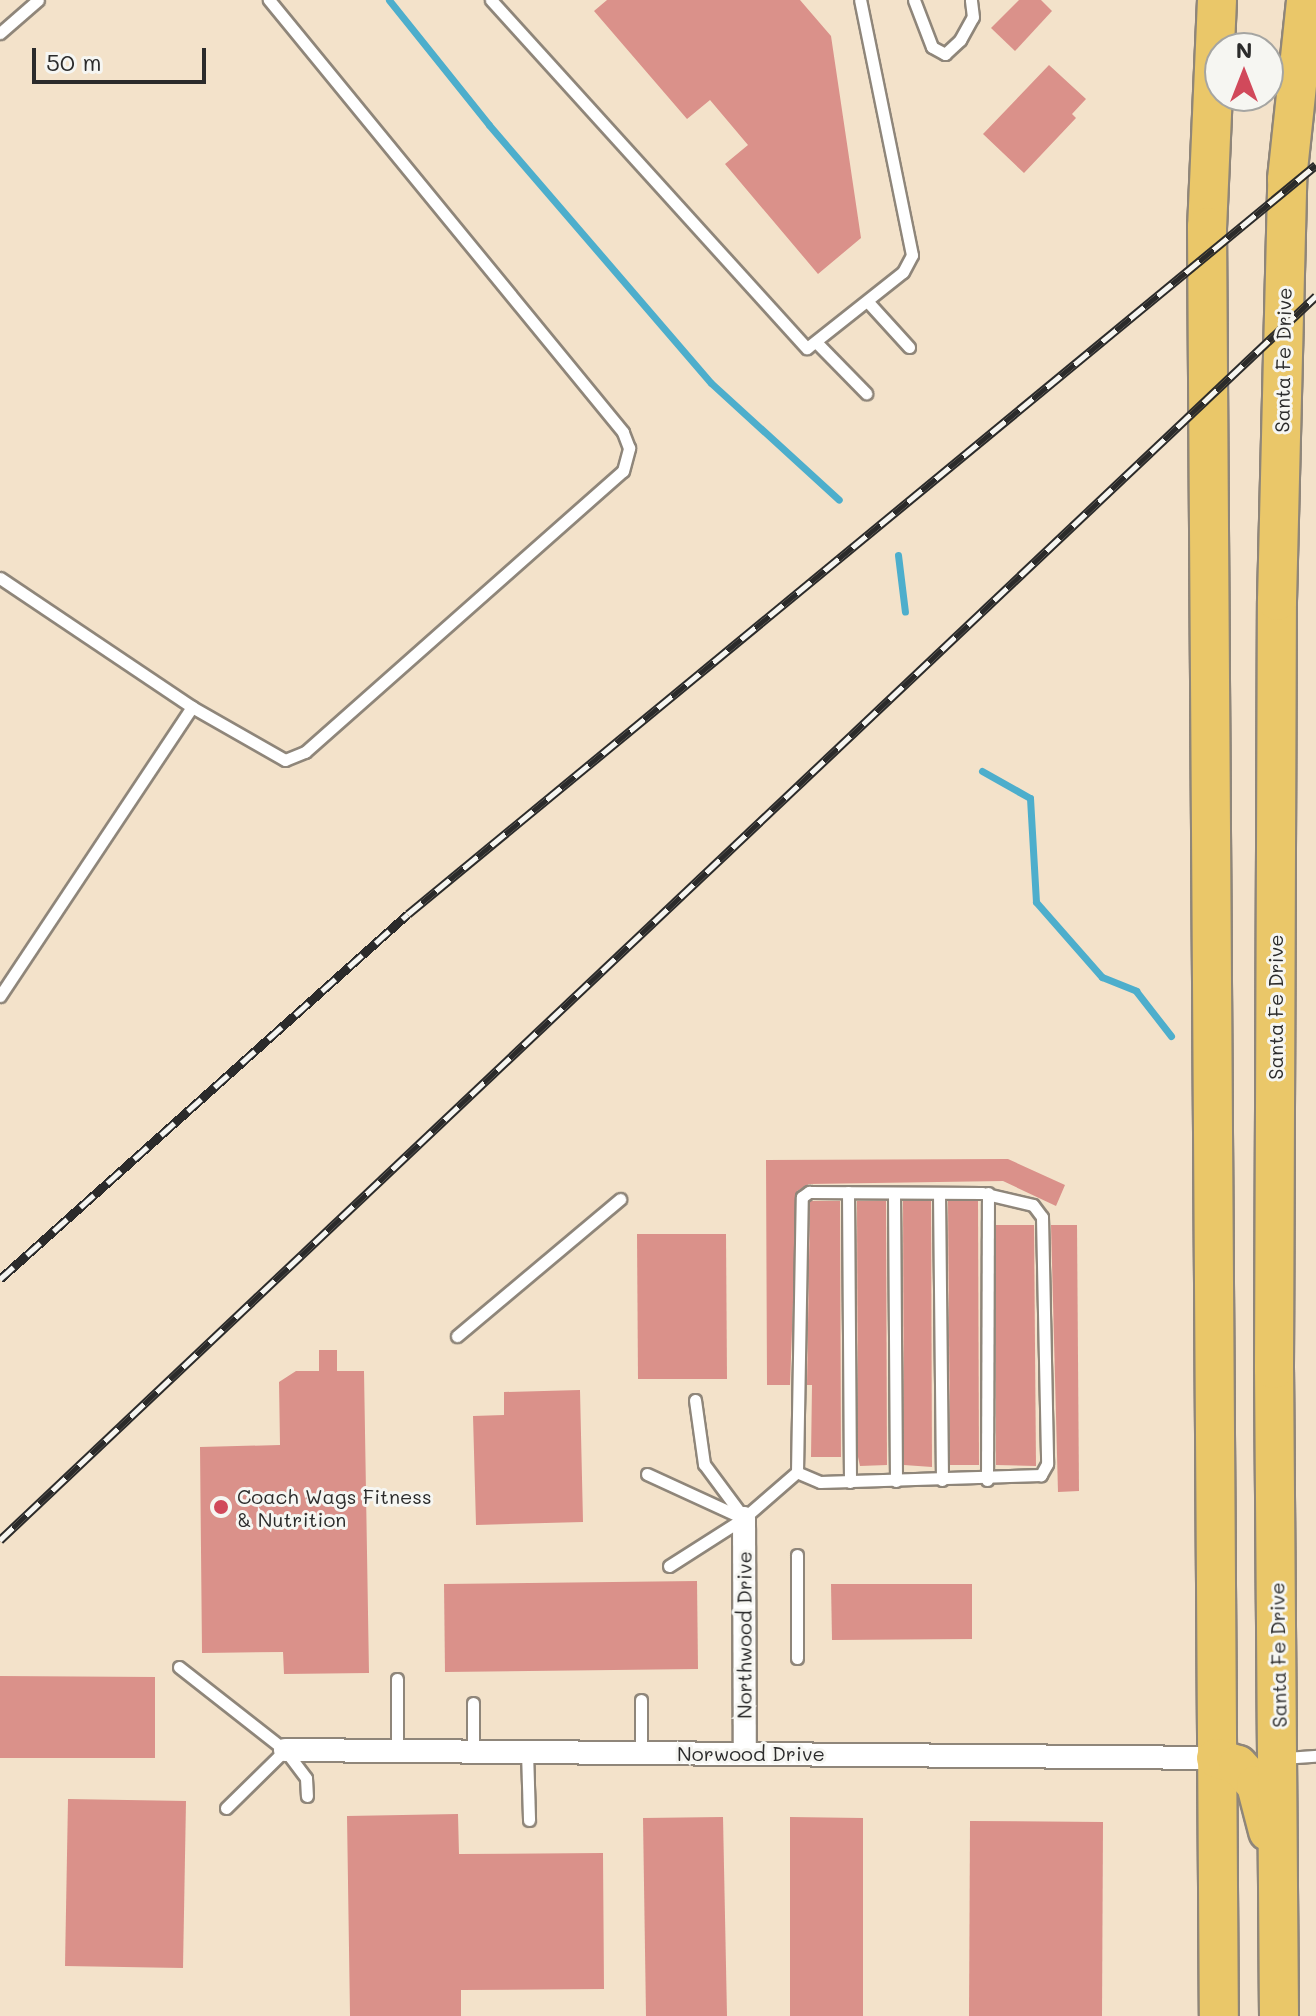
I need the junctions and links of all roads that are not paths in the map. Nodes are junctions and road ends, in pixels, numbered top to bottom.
1 (38, 0) edge
2 (269, 0) edge
3 (491, 0) edge
4 (860, 0) edge
5 (914, 0) edge
6 (971, 0) edge
7 (1217, 0) edge
8 (1306, 0) edge
9 (0, 33) edge
10 (868, 302) junction
11 (818, 344) junction
12 (909, 347) dead end
13 (866, 393) dead end
14 (0, 578) edge
15 (192, 707) junction
16 (0, 996) edge
17 (848, 1192) junction
18 (894, 1193) junction
19 (939, 1193) junction
20 (988, 1193) junction
21 (620, 1199) dead end
22 (457, 1336) dead end
23 (695, 1400) dead end
24 (797, 1472) junction
25 (647, 1474) dead end
26 (942, 1480) junction
27 (987, 1480) junction
28 (896, 1481) junction
29 (850, 1482) junction
30 (744, 1518) junction
31 (797, 1555) dead end
32 (669, 1566) dead end
33 (797, 1658) dead end
34 (179, 1667) dead end
35 (397, 1679) dead end
36 (641, 1700) dead end
37 (473, 1703) dead end
38 (285, 1750) junction
39 (397, 1750) junction
40 (473, 1750) junction
41 (527, 1751) junction
42 (641, 1752) junction
43 (745, 1752) junction
44 (1298, 1757) edge
45 (1216, 1758) junction
46 (307, 1796) dead end
47 (226, 1808) dead end
48 (529, 1820) dead end
49 (1279, 1877) junction
50 (1219, 2016) edge
51 (1279, 2016) edge

1 - 9 lane
2 - 15 lane
3 - 11 lane
4 - 10 lane
5 - 6 lane
7 - 45 highway
8 - 44 highway, Santa Fe Drive
10 - 11 lane
10 - 12 lane
11 - 13 lane
14 - 15 lane
15 - 16 lane
17 - 18 lane
17 - 24 lane
17 - 29 lane
18 - 19 lane
18 - 28 lane
19 - 20 lane
19 - 26 lane
20 - 27 lane
20 - 27 lane
21 - 22 lane
23 - 30 lane
24 - 29 lane
24 - 30 lane
25 - 30 lane
26 - 27 lane
26 - 28 lane
28 - 29 lane
30 - 32 lane
30 - 43 street, Northwood Drive
31 - 33 lane
34 - 38 lane
35 - 39 lane
36 - 42 lane
37 - 40 lane
38 - 39 street, Norwood Drive
38 - 46 lane
38 - 47 lane
39 - 40 street, Norwood Drive
40 - 41 street, Norwood Drive
41 - 42 street, Norwood Drive
41 - 48 lane
42 - 43 street, Norwood Drive
43 - 45 street, Norwood Drive
44 - 49 highway, Santa Fe Drive
45 - 49 highway
45 - 50 highway
49 - 51 highway, Santa Fe Drive

